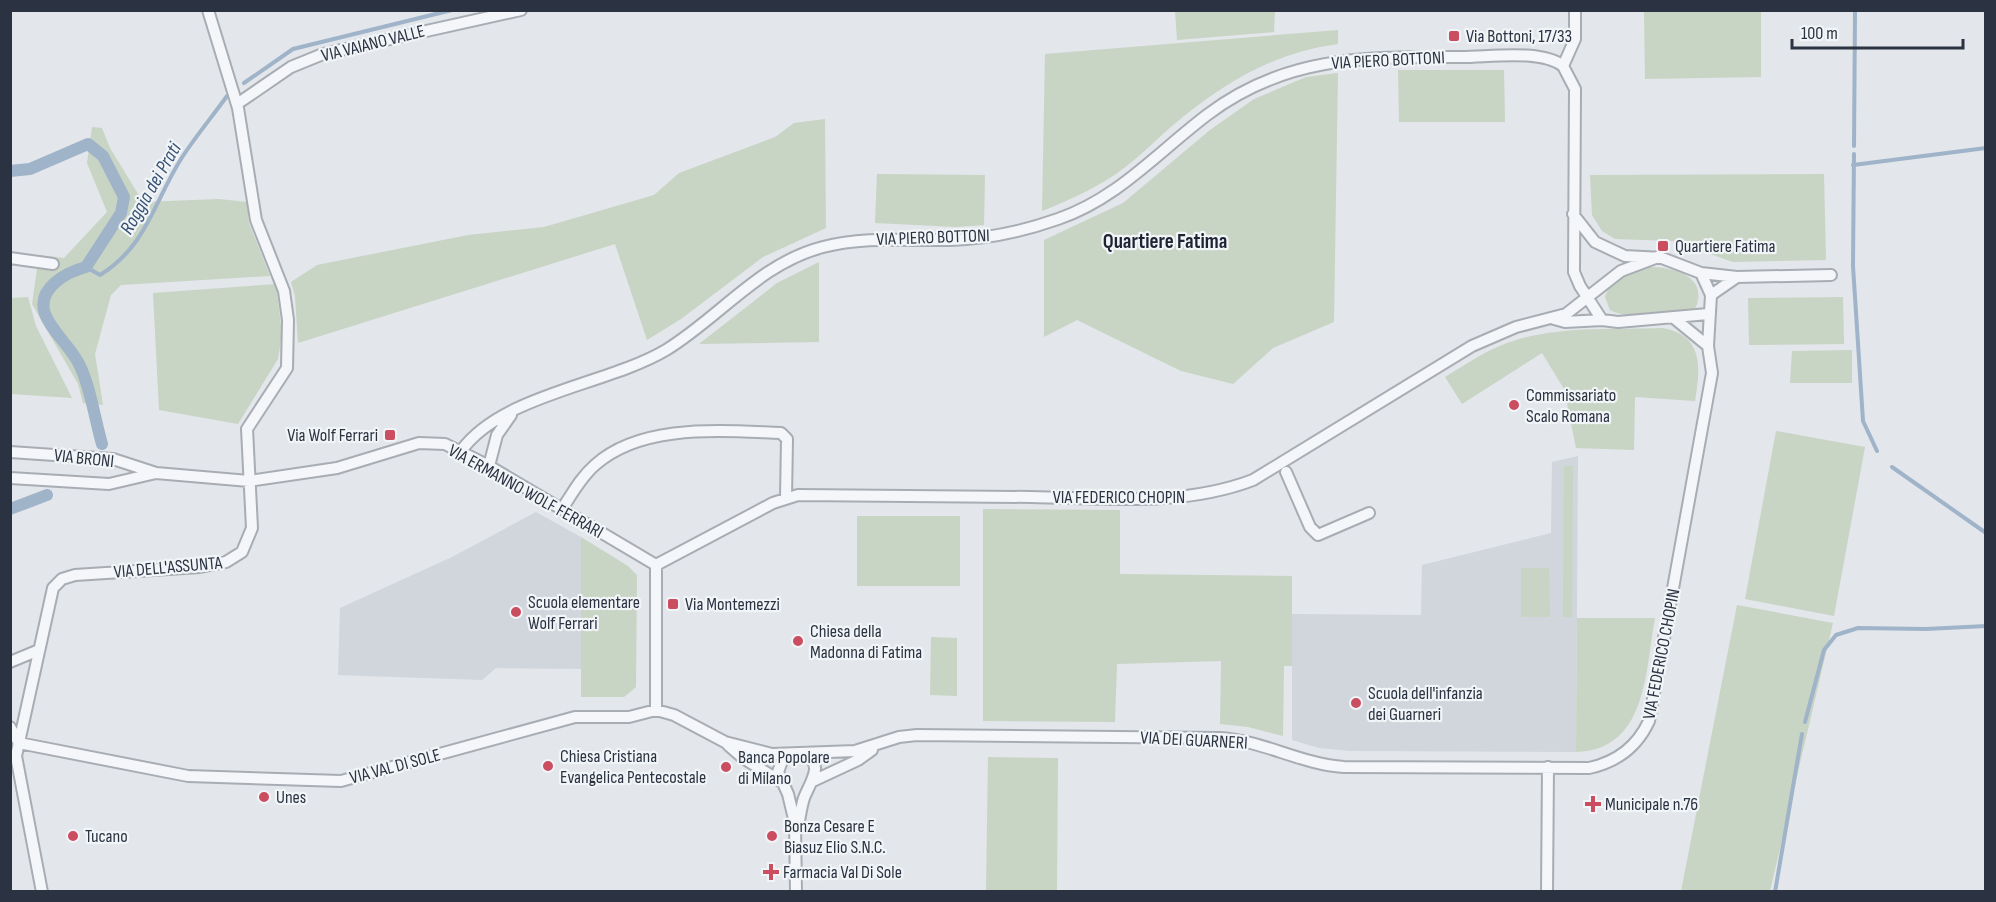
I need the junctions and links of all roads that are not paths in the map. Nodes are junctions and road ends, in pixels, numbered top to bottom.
1 (208, 10) edge
2 (521, 10) edge
3 (1575, 10) edge
4 (1563, 66) junction
5 (237, 104) junction
6 (1573, 214) junction
7 (1658, 257) junction
8 (10, 258) edge
9 (53, 264) dead end
10 (1701, 273) junction
11 (1831, 275) dead end
12 (1737, 277) junction
13 (1597, 289) junction
14 (1711, 295) junction
15 (1586, 297) junction
16 (1594, 308) junction
17 (1708, 314) junction
18 (1554, 319) junction
19 (1675, 319) junction
20 (1602, 320) junction
21 (1708, 346) junction
22 (513, 412) junction
23 (461, 451) junction
24 (10, 452) edge
25 (489, 466) junction
26 (1286, 472) dead end
27 (156, 473) junction
28 (10, 478) edge
29 (249, 481) junction
30 (786, 497) junction
31 (562, 509) junction
32 (1369, 513) dead end
33 (656, 565) junction
34 (39, 650) junction
35 (10, 662) edge
36 (656, 710) junction
37 (10, 727) edge
38 (725, 742) junction
39 (19, 743) junction
40 (874, 747) junction
41 (797, 753) junction
42 (1548, 767) junction
43 (812, 783) junction
44 (783, 784) junction
45 (797, 839) junction
46 (42, 891) edge
47 (796, 891) edge
48 (1547, 891) edge

1 - 5 street, VIA DELL'ASSUNTA
2 - 5 street, VIA VAIANO VALLE
3 - 4 street
4 - 6 street
4 - 22 street, VIA PIERO BOTTONI
5 - 29 street, VIA DELL'ASSUNTA
6 - 7 street
6 - 15 street
7 - 10 street
7 - 13 street, VIA FEDERICO CHOPIN
8 - 9 street
10 - 12 street
10 - 14 street
11 - 12 street
12 - 14 street
13 - 15 street, VIA FEDERICO CHOPIN
13 - 16 street
14 - 17 street
15 - 16 street
15 - 18 street, VIA FEDERICO CHOPIN
16 - 20 street
17 - 19 street, VIA FEDERICO CHOPIN
17 - 21 street, VIA FEDERICO CHOPIN
18 - 20 street, VIA FEDERICO CHOPIN
18 - 30 street, VIA FEDERICO CHOPIN
19 - 20 street, VIA FEDERICO CHOPIN
19 - 21 street
21 - 42 street, VIA FEDERICO CHOPIN
22 - 23 street, VIA PIERO BOTTONI
22 - 25 street
23 - 25 street, VIA ERMANNO WOLF FERRARI
23 - 29 street, VIA ERMANNO WOLF FERRARI
24 - 27 street, VIA BRONI
25 - 31 street, VIA ERMANNO WOLF FERRARI
26 - 32 street
27 - 28 street, VIA BRONI
27 - 29 street, VIA BRONI
29 - 34 street, VIA DELL'ASSUNTA
30 - 31 street
30 - 33 street, VIA FEDERICO CHOPIN
31 - 33 street, VIA ERMANNO WOLF FERRARI
33 - 36 street
34 - 35 street
34 - 39 street, VIA DELL'ASSUNTA
36 - 38 street
36 - 39 street, VIA VAL DI SOLE
37 - 39 street
38 - 41 street
38 - 44 street
39 - 46 street, VIA DELL'ASSUNTA
40 - 41 street, VIA DEI GUARNERI
40 - 42 street, VIA DEI GUARNERI
40 - 43 street, VIA DEI GUARNERI
41 - 43 street
41 - 44 street
42 - 48 street
43 - 44 street
43 - 45 street
44 - 45 street
45 - 47 street

